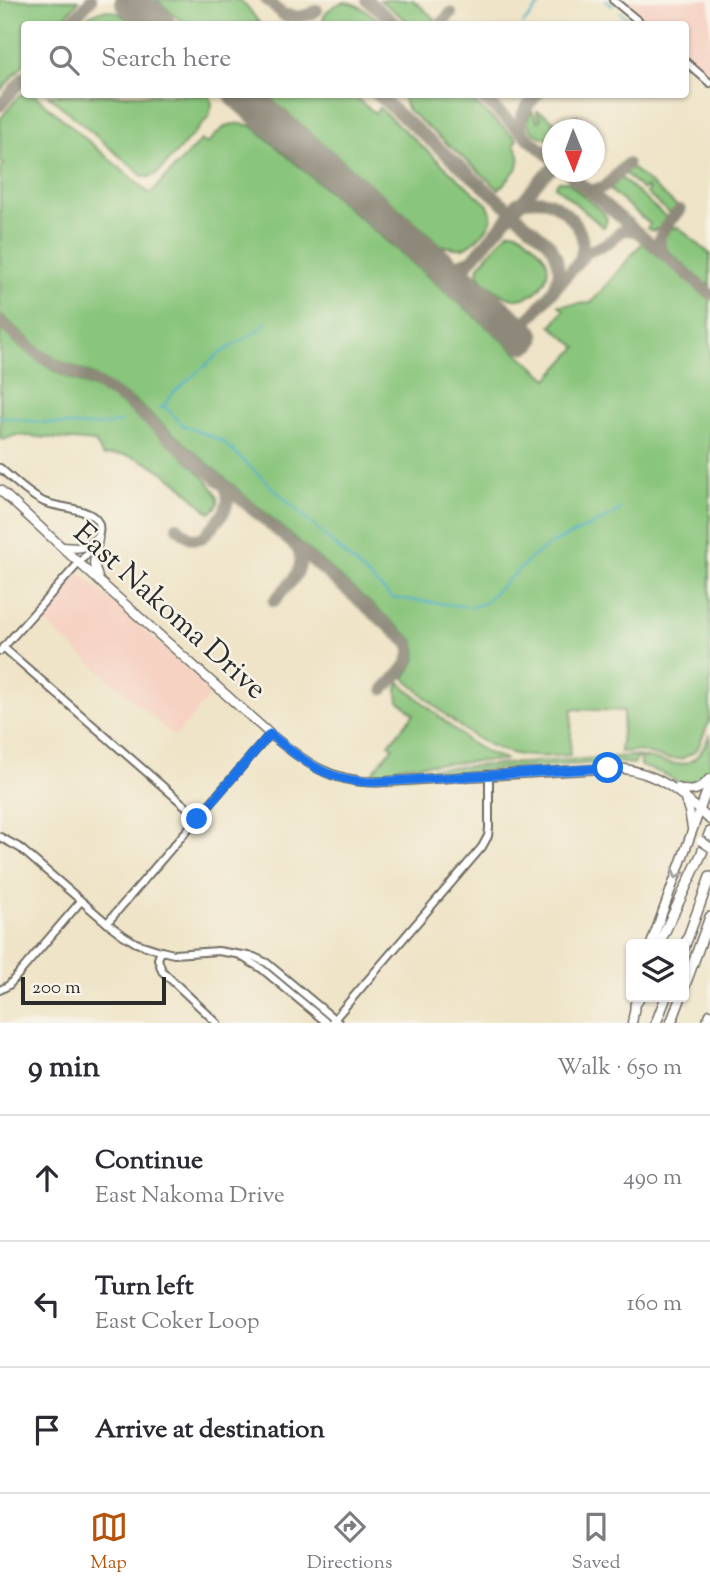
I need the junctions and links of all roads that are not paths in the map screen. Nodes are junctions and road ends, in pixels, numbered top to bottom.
1 (613, 0) edge
2 (638, 21) edge
3 (689, 65) edge
4 (710, 83) edge
5 (0, 468) edge
6 (0, 490) edge
7 (98, 538) junction
8 (61, 547) junction
9 (79, 563) junction
10 (99, 581) junction
11 (2, 649) edge
12 (270, 734) junction
13 (489, 775) junction
14 (710, 780) edge
15 (671, 786) junction
16 (682, 795) junction
17 (700, 810) junction
18 (198, 817) junction
19 (709, 820) edge
20 (710, 832) edge
21 (691, 834) junction
22 (0, 837) edge
23 (710, 846) edge
24 (687, 847) junction
25 (710, 877) edge
26 (82, 901) junction
27 (710, 917) edge
28 (107, 923) junction
29 (653, 939) edge
30 (661, 939) edge
31 (687, 939) edge
32 (161, 951) junction
33 (689, 974) edge
34 (0, 990) edge
35 (636, 1002) edge
36 (664, 1002) edge
37 (679, 1002) edge
38 (710, 1014) edge
39 (333, 1022) edge
40 (217, 1023) edge
41 (632, 1023) edge
42 (656, 1023) edge
43 (671, 1023) edge
44 (705, 1023) edge

1 - 2 street
3 - 4 street
5 - 7 street
6 - 8 main road, East Nakoma Drive
7 - 8 main road
7 - 9 street
7 - 10 main road
8 - 9 main road, East Nakoma Drive
9 - 10 main road, East Nakoma Drive
9 - 11 street
10 - 12 main road, East Nakoma Drive
11 - 18 street
12 - 13 main road, East Nakoma Drive
12 - 18 street
13 - 15 main road, East Nakoma Drive
13 - 39 street
14 - 15 main road
14 - 17 main road
15 - 16 main road, East Nakoma Drive
16 - 17 main road, East Nakoma Drive
16 - 21 main road
17 - 19 main road, East Nakoma Drive
17 - 21 main road
18 - 28 street
20 - 30 highway
21 - 24 main road
22 - 26 street
23 - 24 main road, bridge
24 -> 29 main road
25 - 31 highway
26 - 28 street
26 - 34 street
27 - 33 highway
28 - 32 street
32 - 39 street
32 - 40 street
35 - 41 main road
36 - 42 highway
37 - 43 highway
38 - 44 main road

